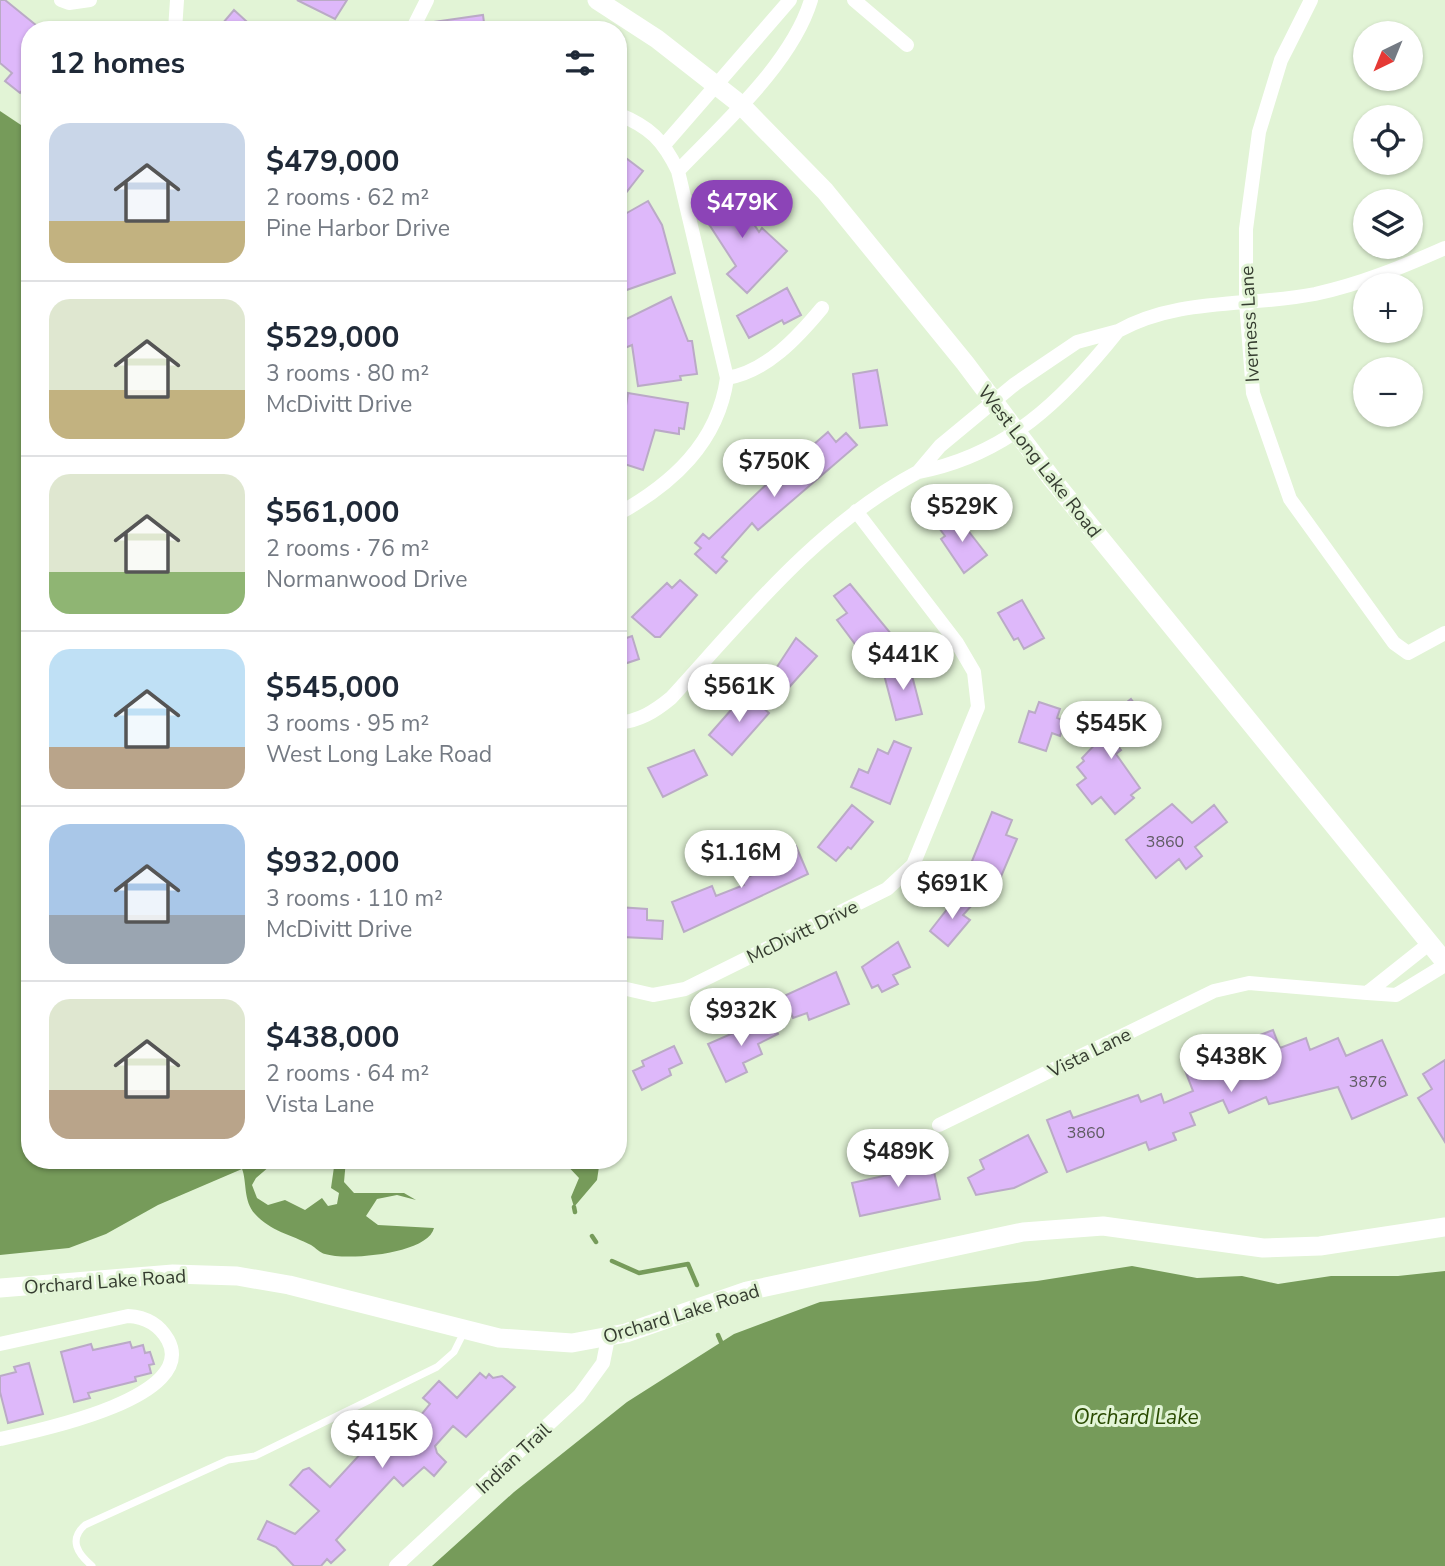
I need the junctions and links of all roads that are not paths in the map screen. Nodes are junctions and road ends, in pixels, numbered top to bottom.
1 (61, 0) edge
2 (90, 0) edge
3 (177, 0) edge
4 (427, 0) edge
5 (597, 0) edge
6 (790, 0) edge
7 (811, 0) edge
8 (854, 0) edge
9 (1311, 0) edge
10 (176, 21) edge
11 (416, 21) edge
12 (907, 45) dead end
13 (716, 84) junction
14 (740, 104) junction
15 (627, 119) edge
16 (665, 145) junction
17 (678, 171) junction
18 (1445, 248) edge
19 (1246, 302) junction
20 (822, 308) dead end
21 (1118, 331) junction
22 (727, 379) junction
23 (992, 401) junction
24 (1016, 432) junction
25 (918, 472) junction
26 (627, 508) edge
27 (856, 511) junction
28 (1445, 633) edge
29 (627, 722) edge
30 (1430, 943) junction
31 (1445, 963) edge
32 (1391, 971) junction
33 (627, 989) edge
34 (1405, 991) junction
35 (1367, 993) junction
36 (939, 1125) dead end
37 (1445, 1227) edge
38 (0, 1288) edge
39 (465, 1330) junction
40 (608, 1338) junction
41 (0, 1344) edge
42 (0, 1439) edge
43 (92, 1566) edge
44 (396, 1566) edge

1 - 2 street
3 - 10 street
4 - 11 street
5 - 13 main road, West Long Lake Road
6 - 13 street
7 - 14 street
8 - 12 street
9 - 19 street, Iverness Lane
13 - 14 main road, West Long Lake Road
13 - 16 street
14 - 17 street
14 - 23 main road, West Long Lake Road
15 - 16 street
16 - 17 street
17 - 22 street
18 - 19 street
19 - 21 street
19 - 28 street, Iverness Lane
20 - 22 street
21 - 23 street
21 - 24 street
22 - 26 street
23 - 24 main road, West Long Lake Road
23 - 25 street
24 - 25 street
24 - 30 main road, West Long Lake Road
25 - 27 street
27 - 29 street
27 - 33 street, McDivitt Drive
30 - 31 main road, West Long Lake Road
30 - 32 street
31 - 34 street, Vista Lane
32 - 34 lane
32 - 35 street
34 - 35 street, Vista Lane
35 - 36 street, Vista Lane
37 - 40 main road, Orchard Lake Road
38 - 39 main road, Orchard Lake Road
39 - 40 main road, Orchard Lake Road
39 - 43 lane
40 - 44 street, Indian Trail
41 - 42 street

